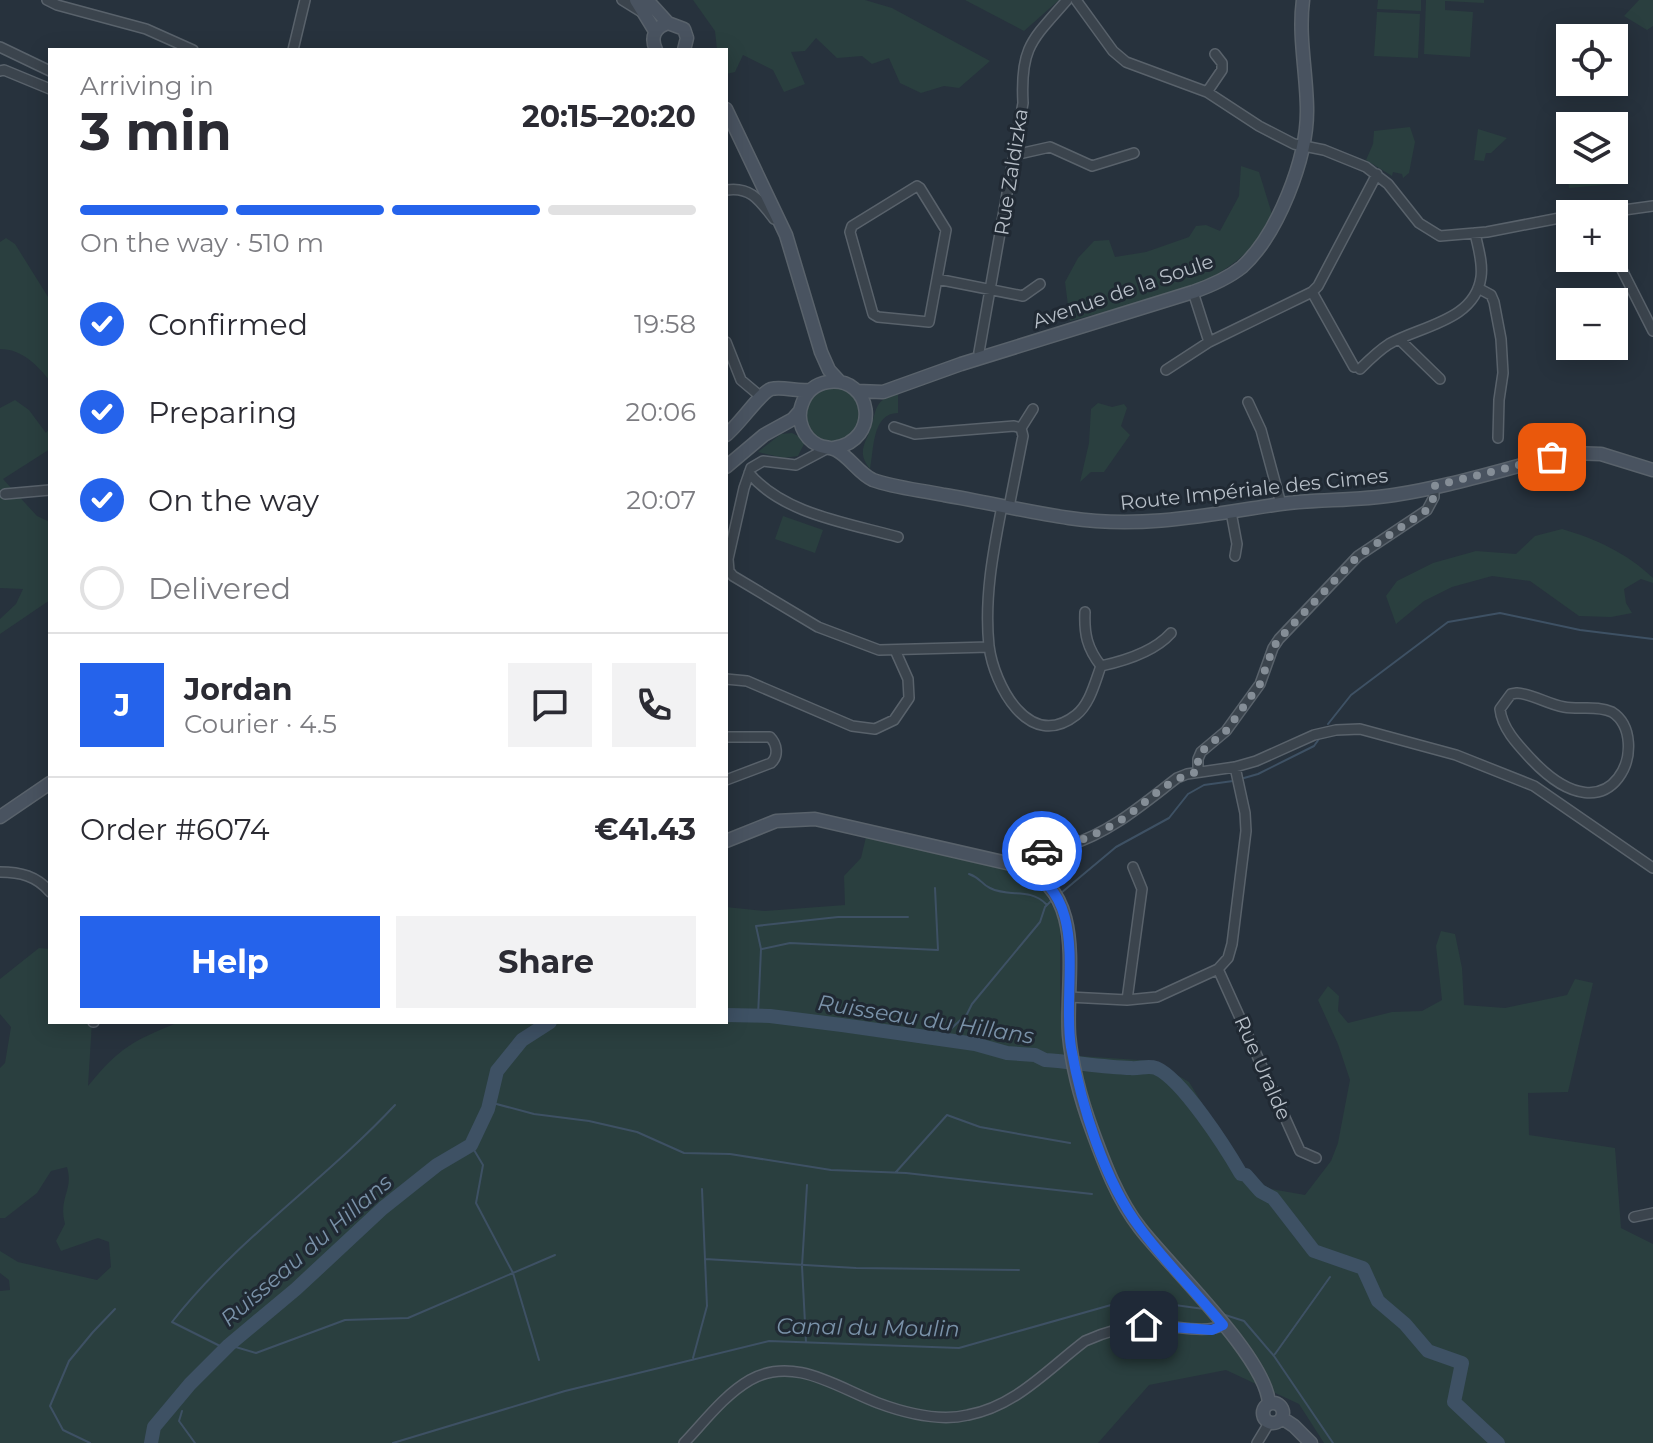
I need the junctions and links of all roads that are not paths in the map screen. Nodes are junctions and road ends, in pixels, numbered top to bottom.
1 (47, 0) edge
2 (305, 0) edge
3 (622, 0) edge
4 (636, 0) edge
5 (647, 0) edge
6 (1067, 0) edge
7 (1076, 0) edge
8 (1303, 0) edge
9 (648, 17) junction
10 (668, 23) junction
11 (655, 31) junction
12 (0, 47) edge
13 (189, 48) edge
14 (293, 48) edge
15 (655, 48) edge
16 (686, 48) edge
17 (1215, 54) dead end
18 (48, 70) edge
19 (0, 71) edge
20 (48, 88) edge
21 (1207, 92) junction
22 (728, 113) edge
23 (1304, 146) junction
24 (1134, 153) dead end
25 (1014, 155) junction
26 (1377, 174) junction
27 (728, 190) edge
28 (1653, 206) edge
29 (1628, 210) edge
30 (1556, 219) edge
31 (1475, 233) junction
32 (786, 235) junction
33 (1623, 272) edge
34 (937, 279) junction
35 (1040, 284) dead end
36 (1478, 288) junction
37 (991, 290) junction
38 (1193, 292) junction
39 (1312, 292) junction
40 (1653, 331) edge
41 (1400, 340) junction
42 (1209, 342) junction
43 (728, 347) edge
44 (821, 352) junction
45 (981, 358) junction
46 (1166, 370) dead end
47 (1440, 379) dead end
48 (840, 382) junction
49 (816, 387) junction
50 (786, 390) junction
51 (857, 391) junction
52 (883, 392) junction
53 (760, 396) junction
54 (1248, 402) dead end
55 (1033, 409) dead end
56 (800, 410) junction
57 (866, 411) junction
58 (782, 426) junction
59 (894, 427) dead end
60 (1021, 428) junction
61 (728, 433) edge
62 (807, 435) junction
63 (858, 437) junction
64 (1498, 438) dead end
65 (831, 448) junction
66 (802, 462) junction
67 (728, 465) edge
68 (859, 468) junction
69 (1653, 470) edge
70 (749, 473) junction
71 (1434, 486) junction
72 (48, 490) edge
73 (5, 494) dead end
74 (1281, 504) junction
75 (1006, 506) junction
76 (1231, 512) junction
77 (898, 537) dead end
78 (1235, 556) dead end
79 (1085, 612) dead end
80 (1171, 633) dead end
81 (989, 647) junction
82 (895, 650) junction
83 (1101, 666) junction
84 (728, 679) edge
85 (728, 737) edge
86 (1235, 767) junction
87 (1198, 772) junction
88 (728, 778) edge
89 (48, 784) edge
90 (1562, 786) junction
91 (1553, 799) junction
92 (0, 817) edge
93 (728, 840) edge
94 (1020, 866) junction
95 (1133, 867) dead end
96 (1653, 868) edge
97 (0, 872) edge
98 (48, 890) edge
99 (1218, 969) junction
100 (1069, 997) junction
101 (1127, 1000) junction
102 (1316, 1158) dead end
103 (1653, 1213) edge
104 (1634, 1217) dead end
105 (1223, 1325) junction
106 (1269, 1404) junction
107 (1282, 1418) junction
108 (1269, 1423) junction
109 (684, 1443) edge
110 (1257, 1443) edge
111 (1311, 1443) edge

1 - 13 street
2 - 14 street
3 - 9 street
4 - 9 street
5 - 10 street
6 - 25 street, Rue Zaldizka
7 - 21 street
8 - 23 street, Avenue de la Soule
9 - 11 street
10 - 11 street
10 - 16 street
11 - 15 street
12 - 18 street
17 - 21 street
19 - 20 street
21 - 23 street
22 - 32 street
23 - 26 street
23 - 38 street, Avenue de la Soule
24 - 25 street
25 - 37 street, Rue Zaldizka
26 - 31 street
26 - 39 street
27 - 32 street
28 - 29 street
30 - 31 street
31 - 36 street
32 - 44 street
33 - 40 street
34 - 34 street
34 - 37 street
35 - 37 street
36 - 41 street
36 - 64 street
37 - 45 street, Rue Zaldizka
38 - 42 street
38 - 45 street, Avenue de la Soule
39 - 41 street
39 - 42 street
41 - 47 street
42 - 46 street
43 - 53 street
44 - 48 street
44 - 49 street
45 - 52 street, Avenue de la Soule
48 - 49 street
48 - 51 street
49 - 50 street
49 - 56 street
50 - 53 street
50 - 56 street
51 - 52 street, Avenue de la Soule
51 - 57 street
52 - 57 street, Avenue de la Soule
53 - 61 street
54 - 74 street
55 - 60 street
56 - 58 street
56 - 62 street
57 - 63 street
58 - 62 street
58 - 67 street
59 - 60 street
60 - 75 street
62 - 65 street
62 - 66 street
63 - 65 street
63 - 68 street
65 - 66 street
65 - 68 street, Route Impériale des Cimes
66 - 70 street
68 - 75 street, Route Impériale des Cimes
69 - 71 street, Route Impériale des Cimes
70 - 77 street
70 - 82 street
71 - 74 street, Route Impériale des Cimes
71 - 87 street
72 - 73 street
74 - 76 street, Route Impériale des Cimes
75 - 76 street, Route Impériale des Cimes
75 - 81 street
76 - 78 street
79 - 83 street
80 - 83 street
81 - 82 street
81 - 83 street
82 - 84 street
85 - 88 street
86 - 87 street
86 - 91 street
86 - 99 street
87 - 94 street
89 - 92 street
90 - 90 street
90 - 91 street
91 - 96 street
93 - 94 street
94 - 100 street
95 - 101 street
97 - 98 street
99 - 101 street
99 - 102 street, Rue Uralde
100 - 101 street
100 - 105 street
103 - 104 street
105 - 106 street
105 - 109 street
106 - 107 street
106 - 108 street
107 - 108 street
107 - 111 street
108 - 110 street

